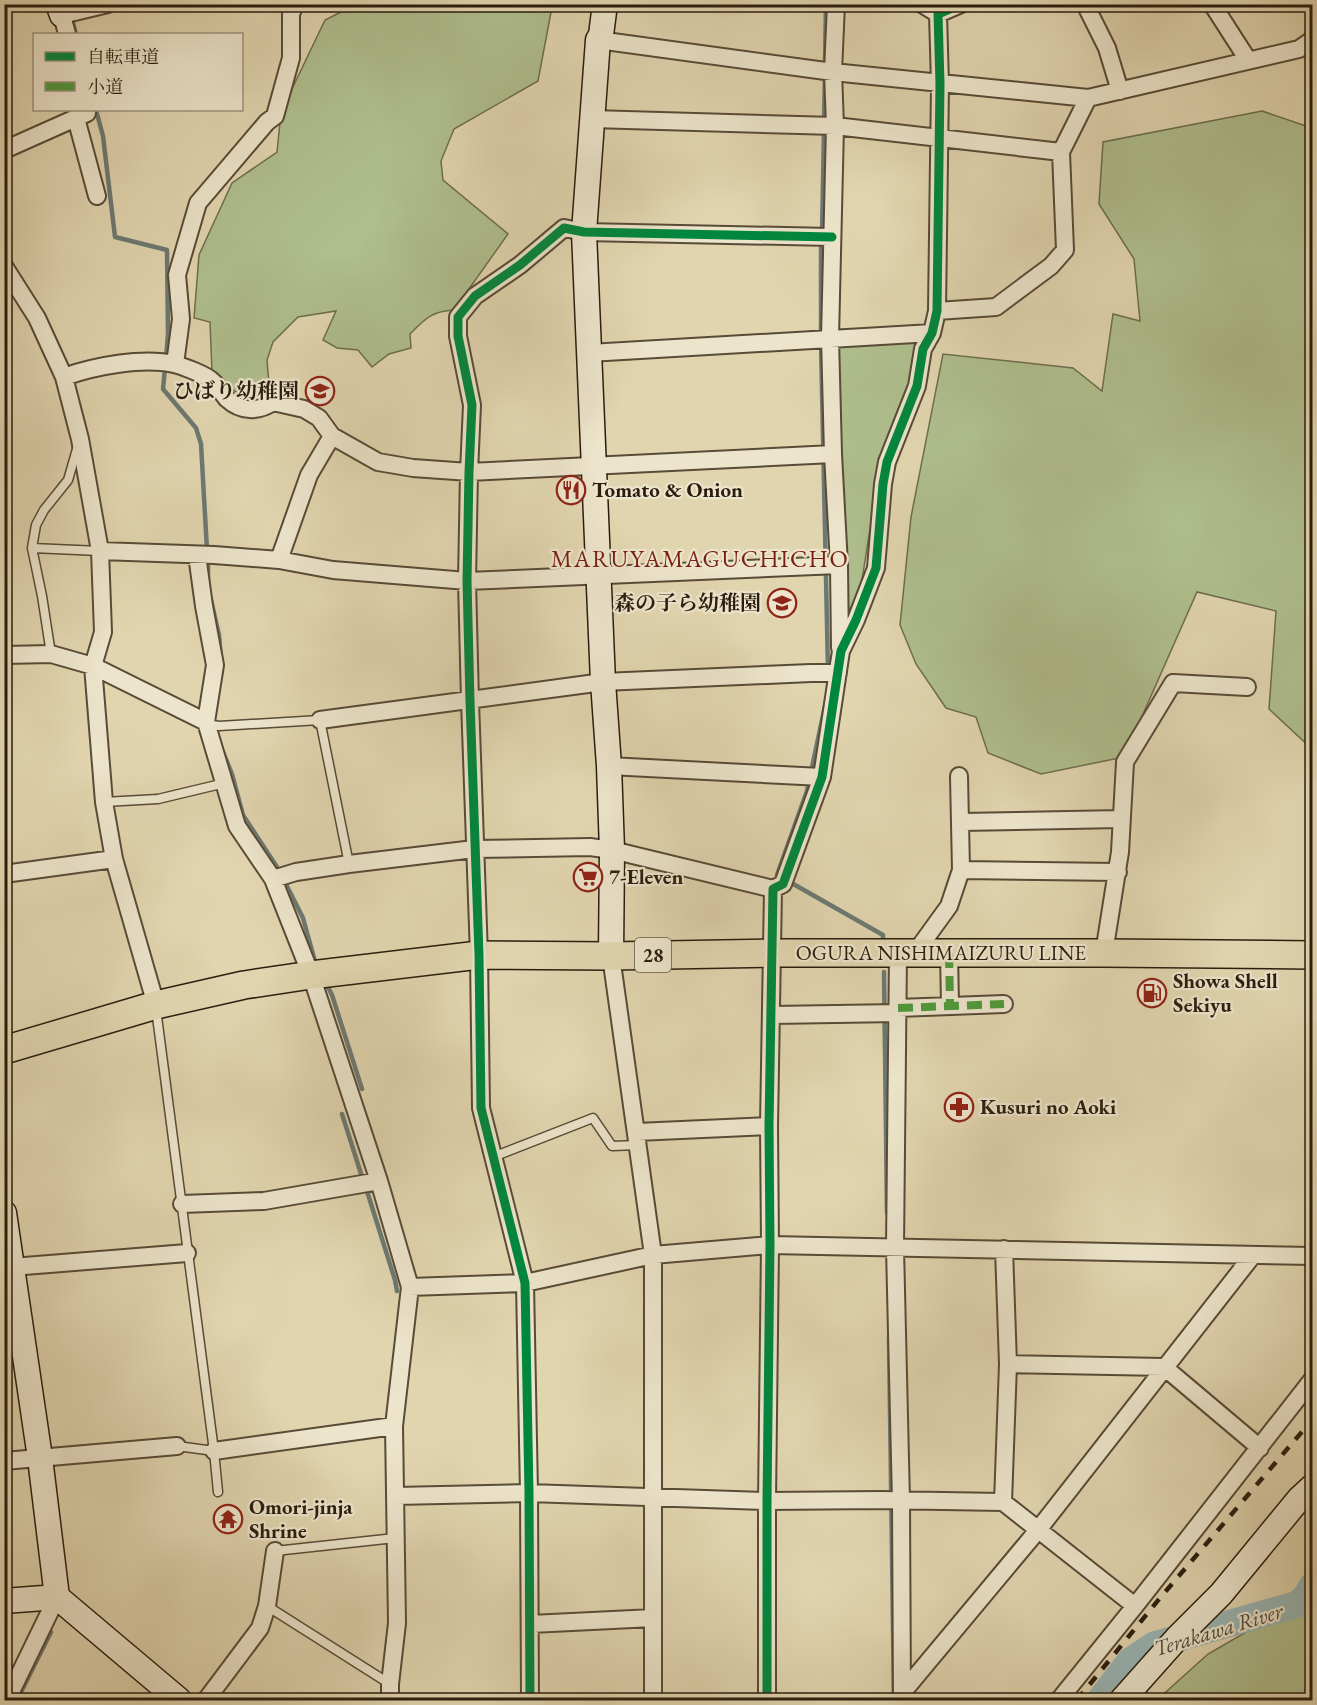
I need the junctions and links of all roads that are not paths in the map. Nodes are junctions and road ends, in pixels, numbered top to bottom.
1 (108, 4) edge
2 (295, 4) edge
3 (605, 4) edge
4 (836, 4) edge
5 (922, 4) edge
6 (961, 4) edge
7 (1085, 4) edge
8 (1212, 4) edge
9 (938, 14) junction
10 (62, 18) edge
11 (598, 40) junction
12 (1312, 40) edge
13 (1248, 60) junction
14 (827, 71) junction
15 (940, 84) junction
16 (1120, 91) junction
17 (1088, 98) junction
18 (81, 114) edge
19 (592, 119) junction
20 (826, 126) junction
21 (939, 137) junction
22 (4, 150) edge
23 (1061, 152) junction
24 (97, 196) dead end
25 (584, 232) junction
26 (822, 236) junction
27 (4, 266) edge
28 (937, 311) junction
29 (932, 333) junction
30 (830, 338) junction
31 (589, 353) junction
32 (175, 364) junction
33 (64, 377) junction
34 (332, 436) junction
35 (80, 440) junction
36 (825, 454) junction
37 (595, 466) junction
38 (469, 472) junction
39 (32, 548) junction
40 (100, 551) junction
41 (205, 555) junction
42 (279, 560) junction
43 (830, 566) junction
44 (599, 576) junction
45 (467, 581) junction
46 (840, 651) junction
47 (51, 654) junction
48 (4, 655) edge
49 (93, 666) junction
50 (834, 673) junction
51 (603, 682) junction
52 (1247, 687) dead end
53 (470, 701) junction
54 (320, 720) junction
55 (212, 724) junction
56 (609, 766) junction
57 (959, 776) dead end
58 (813, 777) junction
59 (225, 783) junction
60 (104, 802) junction
61 (1121, 819) junction
62 (961, 822) junction
63 (474, 849) junction
64 (612, 850) junction
65 (114, 859) junction
66 (349, 864) junction
67 (961, 870) junction
68 (1118, 872) junction
69 (4, 874) edge
70 (276, 878) junction
71 (782, 881) junction
72 (773, 953) junction
73 (906, 953) junction
74 (949, 953) junction
75 (1104, 953) junction
76 (479, 955) junction
77 (1312, 955) edge
78 (612, 956) junction
79 (311, 975) junction
80 (1004, 1004) dead end
81 (156, 1005) junction
82 (950, 1005) junction
83 (892, 1012) junction
84 (772, 1015) junction
85 (4, 1050) edge
86 (769, 1126) junction
87 (638, 1138) junction
88 (494, 1157) junction
89 (378, 1181) junction
90 (182, 1204) junction
91 (4, 1213) edge
92 (770, 1245) junction
93 (895, 1248) junction
94 (1004, 1249) junction
95 (187, 1253) junction
96 (1253, 1255) junction
97 (653, 1256) junction
98 (1312, 1256) edge
99 (12, 1267) junction
100 (525, 1283) junction
101 (410, 1287) junction
102 (12, 1318) edge
103 (1008, 1364) junction
104 (1164, 1367) junction
105 (1312, 1380) edge
106 (394, 1426) junction
107 (177, 1446) joint
108 (1260, 1448) junction
109 (214, 1451) junction
110 (40, 1458) junction
111 (4, 1461) edge
112 (1312, 1487) edge
113 (218, 1492) dead end
114 (529, 1493) junction
115 (396, 1496) junction
116 (654, 1496) junction
117 (767, 1501) junction
118 (892, 1501) junction
119 (1003, 1502) junction
120 (1038, 1530) junction
121 (395, 1538) junction
122 (276, 1551) joint
123 (57, 1597) junction
124 (4, 1601) edge
125 (267, 1605) junction
126 (1135, 1606) junction
127 (653, 1618) junction
128 (531, 1624) junction
129 (390, 1692) edge
130 (902, 1697) edge
131 (7, 1701) edge
132 (179, 1701) edge
133 (206, 1701) edge
134 (530, 1701) edge
135 (653, 1701) edge
136 (767, 1701) edge
137 (1059, 1701) edge
138 (1122, 1701) edge

1 - 10 street
2 - 32 street
3 - 11 street
4 - 14 street
5 - 9 street
6 - 9 street
7 - 16 street
8 - 13 street
9 - 15 street
11 - 14 street
11 - 19 street
12 - 13 street
13 - 16 street
14 - 15 street
14 - 20 street
15 - 17 street
15 - 21 street
16 - 17 street
17 - 23 street
18 - 22 street
18 - 24 street
19 - 20 street
19 - 25 street
20 - 21 street
20 - 26 street
21 - 23 street
21 - 28 street
23 - 28 street
25 - 26 street
25 - 31 street
25 - 38 street
26 - 30 street
27 - 33 street
28 - 29 street
29 - 30 street
29 - 46 street
30 - 31 street
30 - 36 street
31 - 37 street
32 - 33 street
32 - 34 street
33 - 35 street
34 - 38 street
34 - 42 street
35 - 39 lane
35 - 40 street
36 - 37 street
36 - 43 street
37 - 38 street
37 - 44 street
38 - 45 street
39 - 40 lane
39 - 47 lane
40 - 41 street
40 - 49 street
41 - 42 street
41 - 55 street
42 - 45 street
43 - 44 street
43 - 46 street
44 - 45 street
44 - 51 street
45 - 53 street
46 - 50 street
47 - 48 street
47 - 49 street
49 - 55 street
49 - 60 street
50 - 51 street
50 - 58 street
51 - 53 street
51 - 56 street
52 - 61 street
53 - 54 street
53 - 63 street
54 - 55 lane
54 - 66 lane
55 - 59 street
56 - 58 street
56 - 64 street
57 - 62 street
58 - 71 street
59 - 60 lane
59 - 70 street
60 - 65 street
61 - 62 street
61 - 68 street
62 - 67 street
63 - 64 street
63 - 66 street
63 - 76 street
64 - 71 street
64 - 78 street
65 - 69 street
65 - 81 street
66 - 70 street
67 - 68 street
67 - 73 street
68 - 75 street
70 - 79 street
71 - 72 street
72 - 73 main road, OGURA NISHIMAIZURU LINE / 28
72 - 78 main road, OGURA NISHIMAIZURU LINE / 28
72 - 84 street
73 - 74 main road, OGURA NISHIMAIZURU LINE / 28
73 - 83 street
74 - 75 main road, OGURA NISHIMAIZURU LINE / 28
74 - 82 street
75 - 77 main road, OGURA NISHIMAIZURU LINE / 28
76 - 78 main road, OGURA NISHIMAIZURU LINE / 28
76 - 79 main road, OGURA NISHIMAIZURU LINE / 28
76 - 88 street
78 - 87 street
79 - 81 main road, OGURA NISHIMAIZURU LINE / 28
79 - 89 street
80 - 82 street
81 - 85 main road, OGURA NISHIMAIZURU LINE / 28
81 - 90 lane
82 - 83 street
83 - 84 street
83 - 93 street
84 - 86 street
86 - 87 street
86 - 92 street
87 - 88 lane
87 - 97 street
88 - 100 street
89 - 90 street
89 - 101 street
90 - 95 lane
91 - 99 street
92 - 93 street
92 - 97 street
92 - 117 street
93 - 94 street
93 - 118 street
94 - 96 street
94 - 103 street
95 - 99 street
95 - 109 lane
96 - 98 street
96 - 104 street
97 - 100 street
97 - 116 street
99 - 102 street
100 - 101 street
100 - 114 street
101 - 106 street
102 - 110 street
103 - 104 street
103 - 119 street
104 - 108 street
104 - 120 street
105 - 108 street
106 - 109 street
106 - 115 street
107 - 109 lane
107 - 110 street
108 - 126 street
109 - 113 lane
110 - 111 street
110 - 123 street
112 - 138 street
114 - 115 street
114 - 116 street
114 - 128 street
115 - 121 street
116 - 117 street
116 - 127 street
117 - 118 street
117 - 136 street
118 - 119 street
118 - 130 street
119 - 120 street
120 - 126 street
120 - 130 street
121 - 122 lane
121 - 129 street
122 - 125 street
123 - 124 street
123 - 131 street
123 - 132 street
125 - 129 lane
125 - 133 street
126 - 137 street
127 - 128 street
127 - 135 street
128 - 134 street

